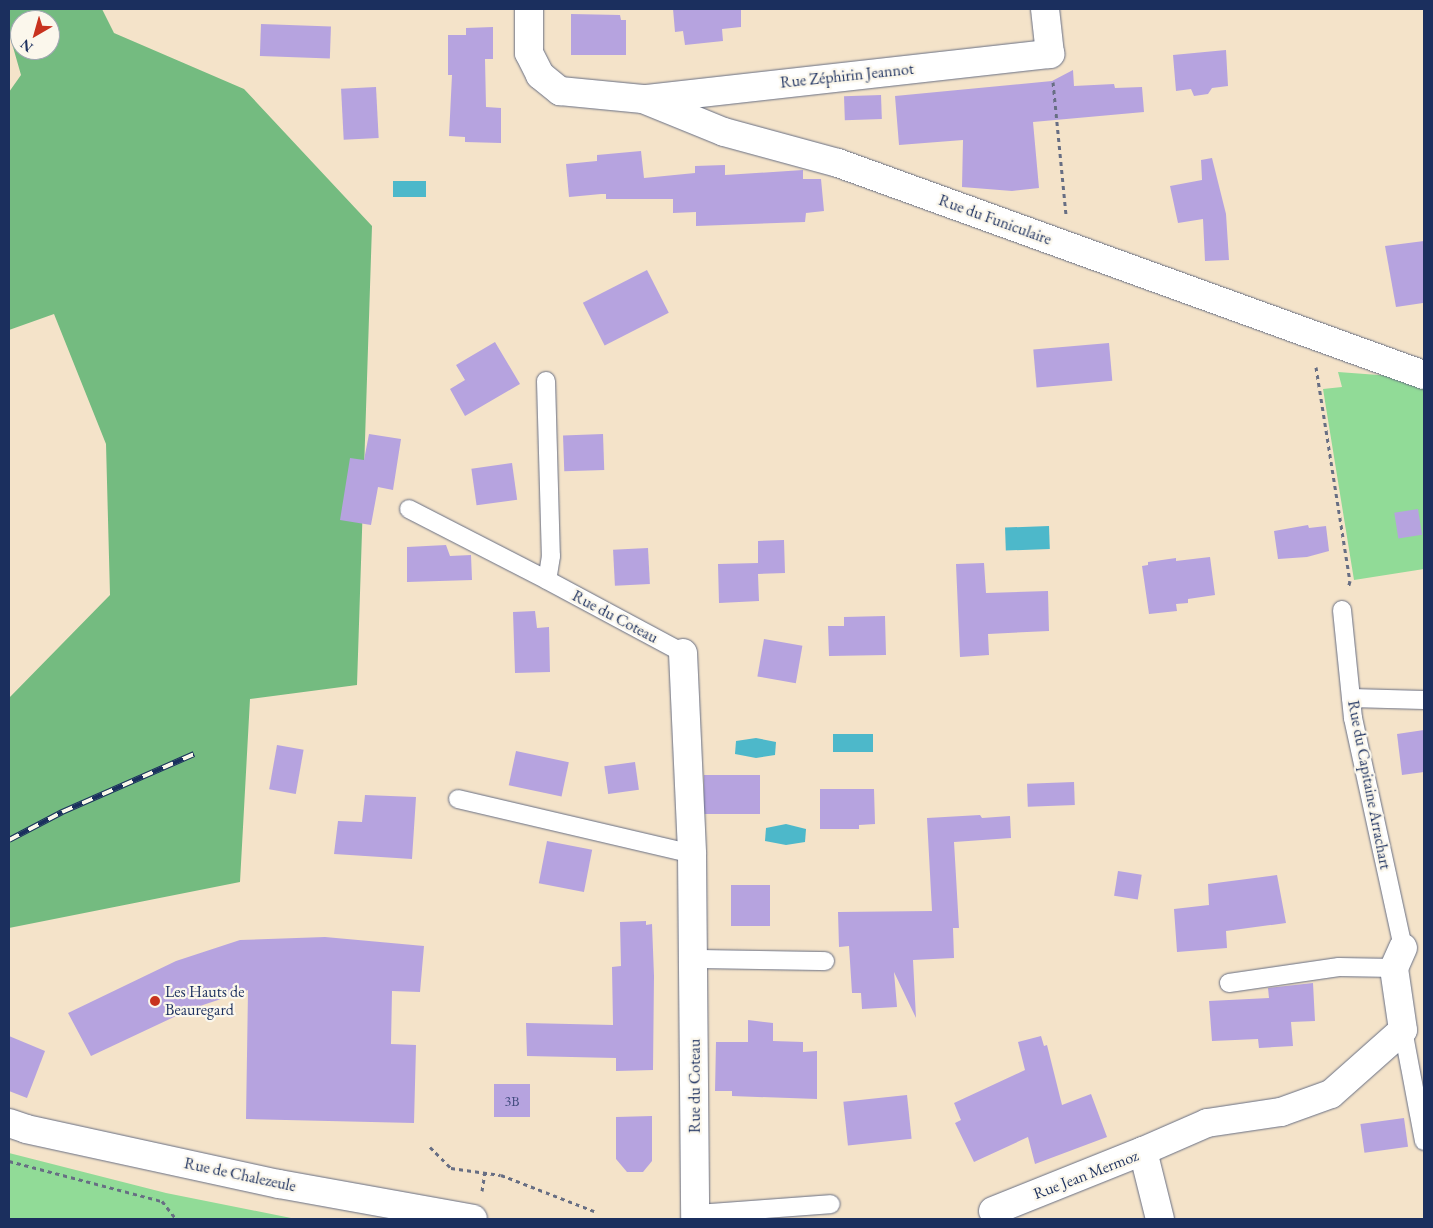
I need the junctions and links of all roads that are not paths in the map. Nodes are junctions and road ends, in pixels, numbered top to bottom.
1 (529, 9) edge
2 (1045, 9) edge
3 (643, 99) junction
4 (1424, 375) edge
5 (546, 381) dead end
6 (409, 509) dead end
7 (547, 580) junction
8 (1342, 610) road end
9 (683, 653) joint
10 (1351, 698) junction
11 (1424, 700) edge
12 (458, 799) dead end
13 (692, 854) junction
14 (1399, 958) junction
15 (694, 959) junction
16 (824, 961) dead end
17 (1229, 984) dead end
18 (1404, 1030) junction
19 (9, 1123) edge
20 (1424, 1141) edge
21 (1144, 1151) junction
22 (831, 1204) dead end
23 (477, 1208) edge
24 (993, 1211) dead end
25 (696, 1216) edge
26 (1160, 1219) edge

1 - 3 street, Rue du Funiculaire
2 - 3 street, Rue Zéphirin Jeannot
3 - 4 street, Rue du Funiculaire
5 - 7 lane
6 - 7 lane, Rue du Coteau
7 - 9 lane, Rue du Coteau
8 - 10 lane, Rue du Capitaine Arrachart
9 - 13 street, Rue du Coteau
10 - 11 lane
10 - 14 lane, Rue du Capitaine Arrachart
12 - 13 lane
13 - 15 street, Rue du Coteau
14 - 17 lane
14 - 18 street, Rue du Capitaine Arrachart
15 - 16 lane
15 - 25 street, Rue du Coteau
18 - 20 lane, Rue du Capitaine Arrachart
18 - 21 street
19 - 23 street, Rue de Chalezeule
21 - 24 street, Rue Jean Mermoz
21 - 26 street, Rue Jean Mermoz
22 - 25 lane, Rue du Coteau

